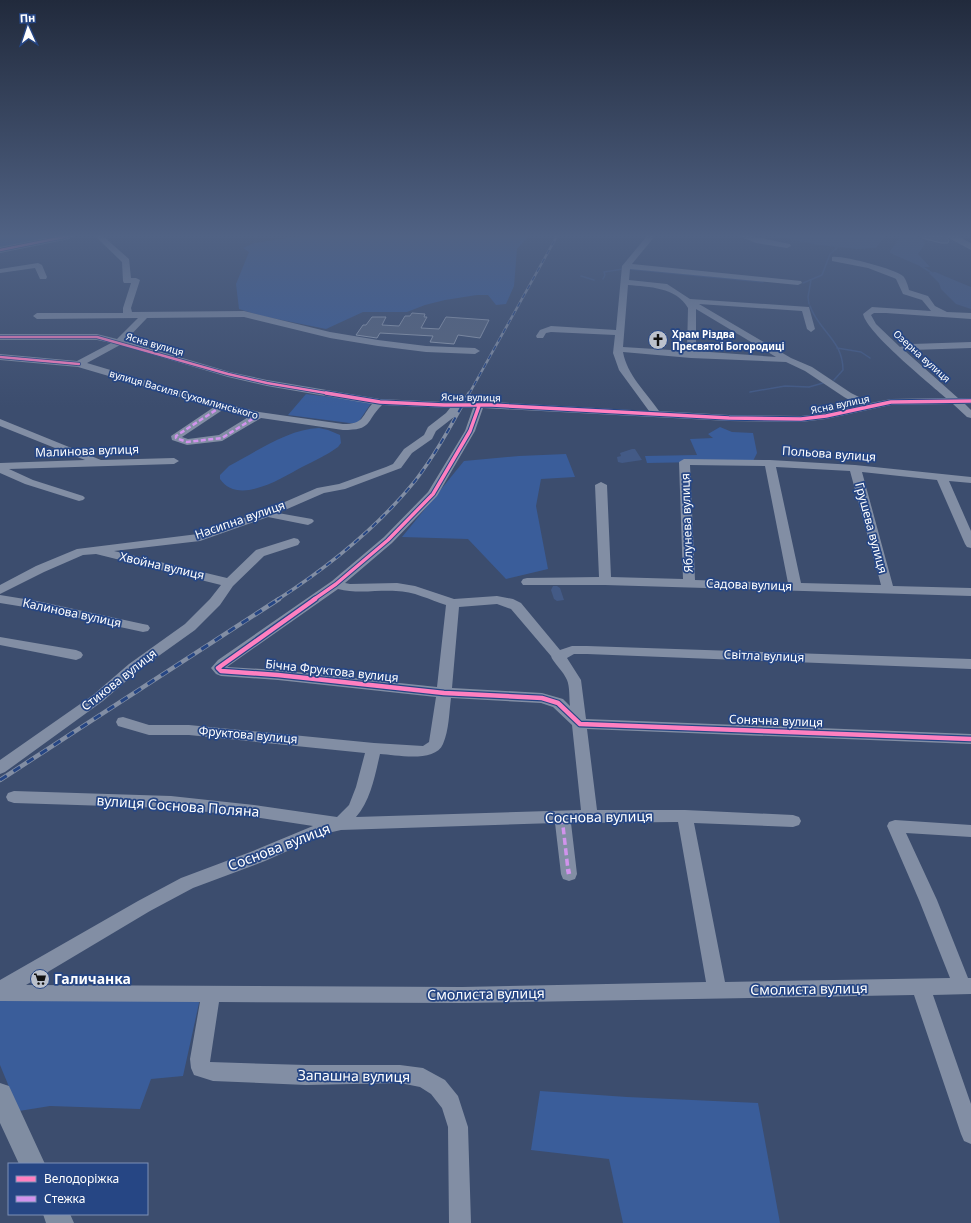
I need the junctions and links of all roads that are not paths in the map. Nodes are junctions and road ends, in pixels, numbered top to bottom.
1 (132, 293) edge
2 (623, 293) edge
3 (676, 293) edge
4 (909, 293) edge
5 (688, 300) junction
6 (146, 315) junction
7 (948, 315) junction
8 (37, 316) dead end
9 (128, 316) junction
10 (971, 316) edge
11 (811, 329) dead end
12 (620, 333) junction
13 (540, 336) dead end
14 (0, 337) edge
15 (119, 342) junction
16 (971, 346) edge
17 (619, 349) junction
18 (900, 350) junction
19 (475, 351) dead end
20 (691, 355) junction
21 (0, 357) edge
22 (788, 360) junction
23 (79, 364) junction
24 (955, 401) junction
25 (971, 401) edge
26 (380, 402) junction
27 (222, 406) junction
28 (456, 406) junction
29 (480, 406) junction
30 (869, 406) junction
31 (656, 414) junction
32 (259, 415) junction
33 (971, 415) edge
34 (0, 422) edge
35 (174, 461) dead end
36 (684, 462) joint
37 (99, 463) junction
38 (770, 463) junction
39 (0, 468) edge
40 (855, 468) junction
41 (942, 478) junction
42 (971, 480) edge
43 (601, 485) dead end
44 (79, 498) dead end
45 (268, 513) junction
46 (308, 521) dead end
47 (294, 542) dead end
48 (971, 544) edge
49 (94, 550) junction
50 (605, 580) junction
51 (527, 582) dead end
52 (229, 583) junction
53 (689, 583) junction
54 (336, 584) junction
55 (795, 586) junction
56 (888, 589) junction
57 (0, 590) edge
58 (971, 592) edge
59 (0, 599) edge
60 (453, 603) junction
61 (143, 628) dead end
62 (0, 641) edge
63 (76, 655) dead end
64 (557, 657) junction
65 (971, 664) edge
66 (444, 693) junction
67 (123, 722) dead end
68 (580, 724) junction
69 (971, 739) edge
70 (374, 748) junction
71 (0, 768) edge
72 (14, 797) dead end
73 (590, 816) junction
74 (685, 816) junction
75 (562, 817) junction
76 (793, 821) dead end
77 (341, 824) junction
78 (971, 831) edge
79 (569, 874) dead end
80 (967, 987) edge
81 (921, 988) junction
82 (717, 990) junction
83 (0, 992) edge
84 (211, 994) junction
85 (0, 1095) edge
86 (971, 1134) edge
87 (32, 1163) edge
88 (460, 1223) edge

1 - 9 street
2 - 12 street
3 - 5 street
4 - 7 street
5 - 11 street
5 - 20 street
5 - 22 street
6 - 9 street
6 - 15 street
6 - 19 street
7 - 10 street
7 - 18 street, Озерна вулиця
8 - 9 street
12 - 13 street
12 - 17 street
14 - 15 street, Ясна вулиця
15 - 23 street
15 - 26 street, Ясна вулиця
16 - 18 street
17 - 20 street
17 - 31 street
18 - 24 street, Озерна вулиця
20 - 22 street
21 - 23 street, вулиця Василя Сухомлинського
22 - 30 street
23 - 27 street, вулиця Василя Сухомлинського
24 - 25 street, Ясна вулиця
24 - 30 street, Ясна вулиця
24 - 33 street, Озерна вулиця
26 - 28 street, Ясна вулиця
26 - 32 street, вулиця Василя Сухомлинського
27 - 32 street, вулиця Василя Сухомлинського
27 - 32 street
28 - 29 street, Ясна вулиця
28 - 45 street, Насипна вулиця
29 - 31 street, Ясна вулиця
29 - 54 street
30 - 31 street, Ясна вулиця
34 - 37 street
35 - 37 street, Малинова вулиця
36 - 38 street, Польова вулиця
36 - 53 street, Яблунева вулиця
37 - 39 street, Малинова вулиця
38 - 40 street, Польова вулиця
38 - 55 street
39 - 44 street
40 - 41 street, Польова вулиця
40 - 56 street, Грушева вулиця
41 - 42 street, Польова вулиця
41 - 48 street
43 - 50 street
45 - 46 street
45 - 49 street, Насипна вулиця
47 - 52 street, Стикова вулиця
49 - 52 street, Хвойна вулиця
49 - 57 street, Насипна вулиця
50 - 51 street, Садова вулиця
50 - 53 street, Садова вулиця
52 - 71 street, Стикова вулиця
53 - 55 street, Садова вулиця
54 - 60 street
54 - 66 street, Бічна Фруктова вулиця
55 - 56 street, Садова вулиця
56 - 58 street, Садова вулиця
59 - 61 street, Калинова вулиця
60 - 64 street
60 - 66 street, Фруктова вулиця
62 - 63 street
64 - 65 street, Світла вулиця
64 - 68 street
66 - 68 street, Бічна Фруктова вулиця
66 - 70 street, Фруктова вулиця
67 - 70 street, Фруктова вулиця
68 - 69 street, Сонячна вулиця
68 - 73 street
70 - 77 street
72 - 77 street, вулиця Соснова Поляна
73 - 74 street, Соснова вулиця
73 - 75 street, Соснова вулиця
74 - 76 street, Соснова вулиця
74 - 82 street
75 - 77 street, Соснова вулиця
75 - 79 street
77 - 83 street, Соснова вулиця
78 - 80 street
80 - 81 street, Смолиста вулиця
81 - 82 street, Смолиста вулиця
81 - 86 street
82 - 84 street, Смолиста вулиця
83 - 84 street, Смолиста вулиця
84 - 88 street, Запашна вулиця
85 - 87 main road

